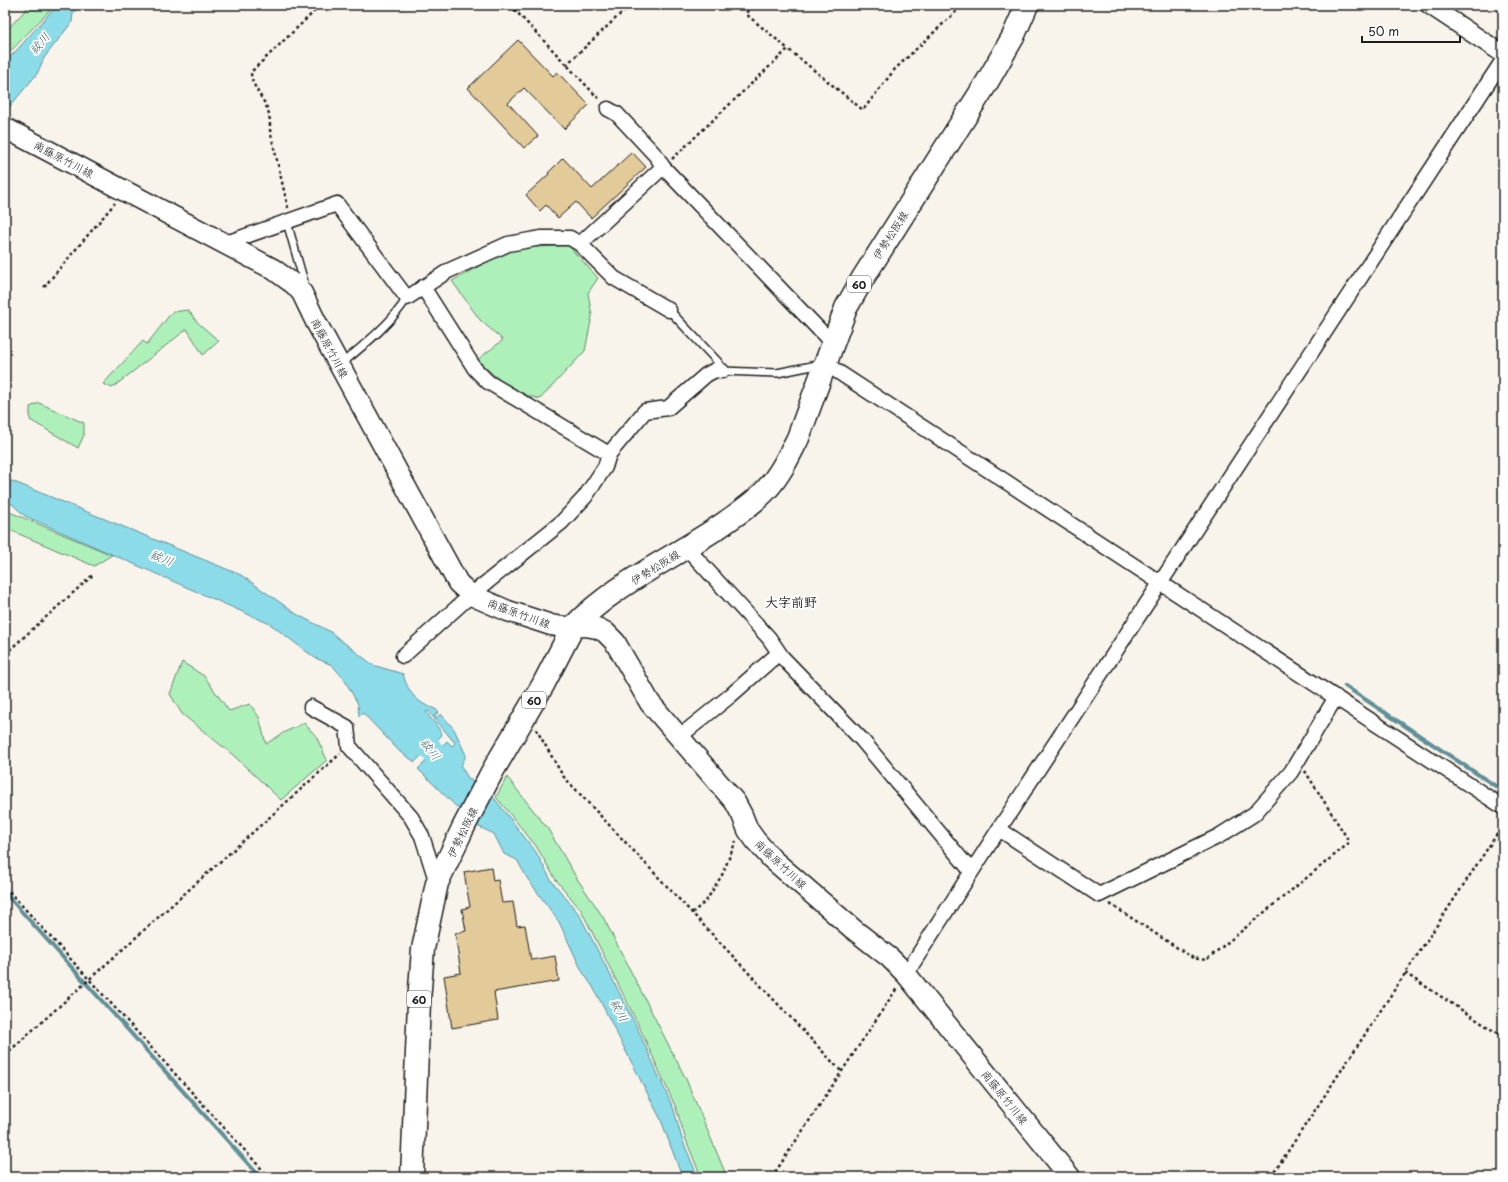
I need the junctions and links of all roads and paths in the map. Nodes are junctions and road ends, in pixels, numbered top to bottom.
1 (321, 5) edge
2 (510, 5) edge
3 (630, 5) edge
4 (751, 5) edge
5 (962, 5) edge
6 (1027, 5) edge
7 (1429, 5) edge
8 (788, 48) junction
9 (1503, 54) edge
10 (1503, 60) edge
11 (566, 64) junction
12 (608, 109) joint
13 (5, 128) edge
14 (663, 167) junction
15 (120, 188) junction
16 (287, 222) junction
17 (226, 243) junction
18 (580, 244) junction
19 (44, 287) dead end
20 (423, 287) junction
21 (302, 293) junction
22 (407, 298) junction
23 (668, 310) joint
24 (829, 354) junction
25 (340, 366) junction
26 (722, 371) junction
27 (609, 454) junction
28 (686, 547) junction
29 (94, 574) dead end
30 (1160, 582) junction
31 (471, 595) junction
32 (574, 627) junction
33 (779, 653) junction
34 (5, 654) edge
35 (403, 656) dead end
36 (1336, 697) junction
37 (311, 707) dead end
38 (526, 714) junction
39 (679, 737) junction
40 (349, 746) junction
41 (1297, 761) junction
42 (1503, 808) edge
43 (1503, 825) edge
44 (747, 827) junction
45 (999, 829) junction
46 (971, 871) junction
47 (437, 884) junction
48 (5, 887) edge
49 (1099, 895) junction
50 (692, 913) junction
51 (1405, 973) junction
52 (906, 974) junction
53 (89, 980) junction
54 (1503, 1036) edge
55 (5, 1055) edge
56 (841, 1071) junction
57 (269, 1177) edge
58 (412, 1177) edge
59 (772, 1177) edge
60 (1070, 1177) edge
61 (1271, 1177) edge

1 - 16 path
2 - 11 path
3 - 11 path
4 - 8 path
5 - 8 path
6 - 24 main road, 伊勢松阪線 / 60
7 - 9 street
8 - 14 path
10 - 30 street
11 - 12 path
12 - 14 street
13 - 15 main road, 南藤原竹川線
14 - 18 street
14 - 24 street
15 - 17 main road, 南藤原竹川線
15 - 19 path
16 - 17 street
16 - 21 lane
16 - 22 street
17 - 21 main road, 南藤原竹川線
18 - 20 street
18 - 23 street
20 - 22 street
20 - 27 street
21 - 25 main road, 南藤原竹川線
22 - 25 lane
23 - 26 lane
24 - 26 lane
24 - 28 main road, 伊勢松阪線 / 60
24 - 30 street
25 - 31 main road, 南藤原竹川線
26 - 27 street
27 - 31 street
28 - 32 main road, 伊勢松阪線 / 60
28 - 33 street
29 - 34 path
30 - 36 street
30 - 45 street
31 - 32 main road, 南藤原竹川線
31 - 35 street
32 - 38 main road, 伊勢松阪線 / 60
32 - 39 main road, 南藤原竹川線
33 - 39 street
33 - 46 street
36 - 41 street
36 - 42 street
37 - 40 street
38 - 47 main road, 伊勢松阪線 / 60
38 - 50 path
39 - 44 main road, 南藤原竹川線
40 - 47 street
40 - 53 path
41 - 49 street
41 - 49 path
43 - 51 path
44 - 50 path
44 - 52 main road, 南藤原竹川線
45 - 46 street
45 - 49 street
46 - 52 street
47 - 58 main road, 伊勢松阪線 / 60
48 - 53 path
50 - 56 path
51 - 54 path
51 - 61 path
52 - 56 path
52 - 60 main road, 南藤原竹川線
53 - 55 path
53 - 57 path
56 - 59 path

